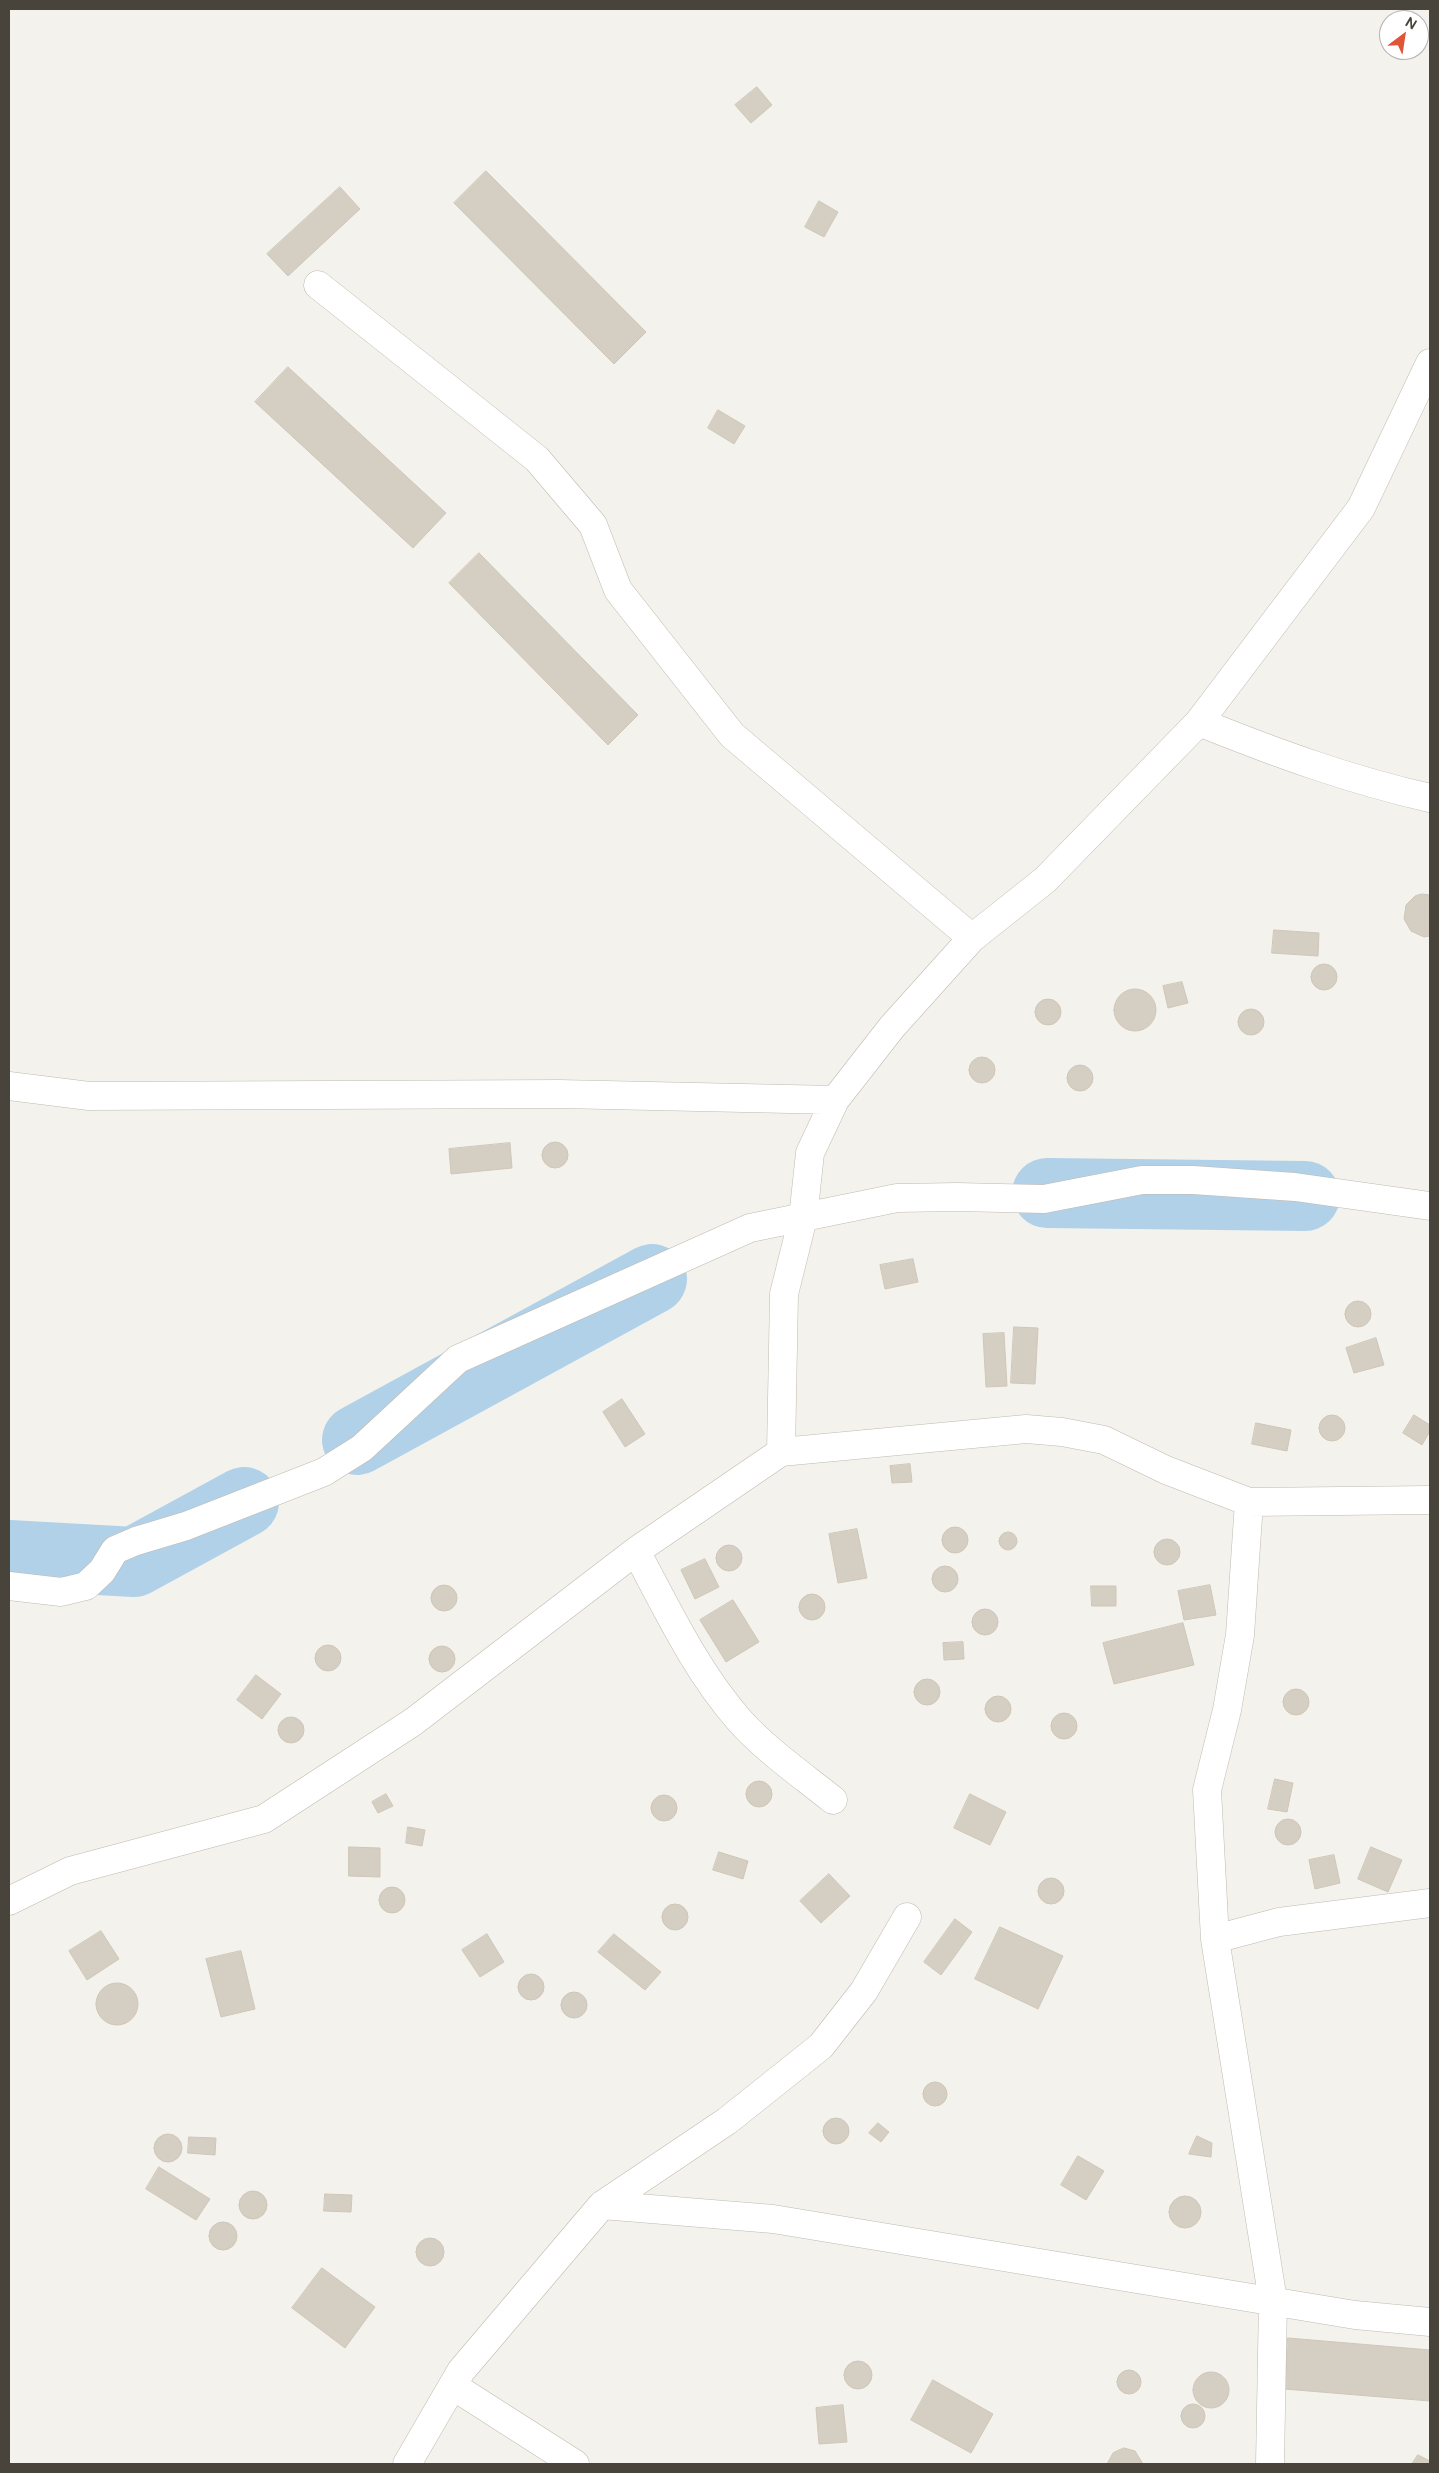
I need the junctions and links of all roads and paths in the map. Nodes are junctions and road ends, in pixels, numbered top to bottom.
1 (318, 285) dead end
2 (1430, 363) edge
3 (1199, 722) junction
4 (1430, 798) edge
5 (972, 938) junction
6 (9, 1086) edge
7 (835, 1100) junction
8 (1430, 1206) edge
9 (803, 1218) junction
10 (782, 1452) junction
11 (1430, 1500) edge
12 (1249, 1502) junction
13 (636, 1551) junction
14 (9, 1586) edge
15 (833, 1800) dead end
16 (9, 1901) edge
17 (1430, 1903) edge
18 (907, 1917) dead end
19 (1215, 1939) junction
20 (602, 2205) junction
21 (1273, 2301) junction
22 (1430, 2322) edge
23 (452, 2386) junction
24 (407, 2464) edge
25 (575, 2464) edge
26 (1270, 2464) edge

1 - 5 street
2 - 3 street
3 - 4 street
3 - 5 street
5 - 7 street
6 - 7 street
7 - 9 street
8 - 9 street
9 - 10 street
9 - 14 street
10 - 12 street
10 - 13 street
11 - 12 street
12 - 19 street
13 - 15 street
13 - 16 street
17 - 19 street
18 - 20 street
19 - 21 street
20 - 21 street
20 - 23 street
21 - 22 street
21 - 26 street
23 - 24 street
23 - 25 street

